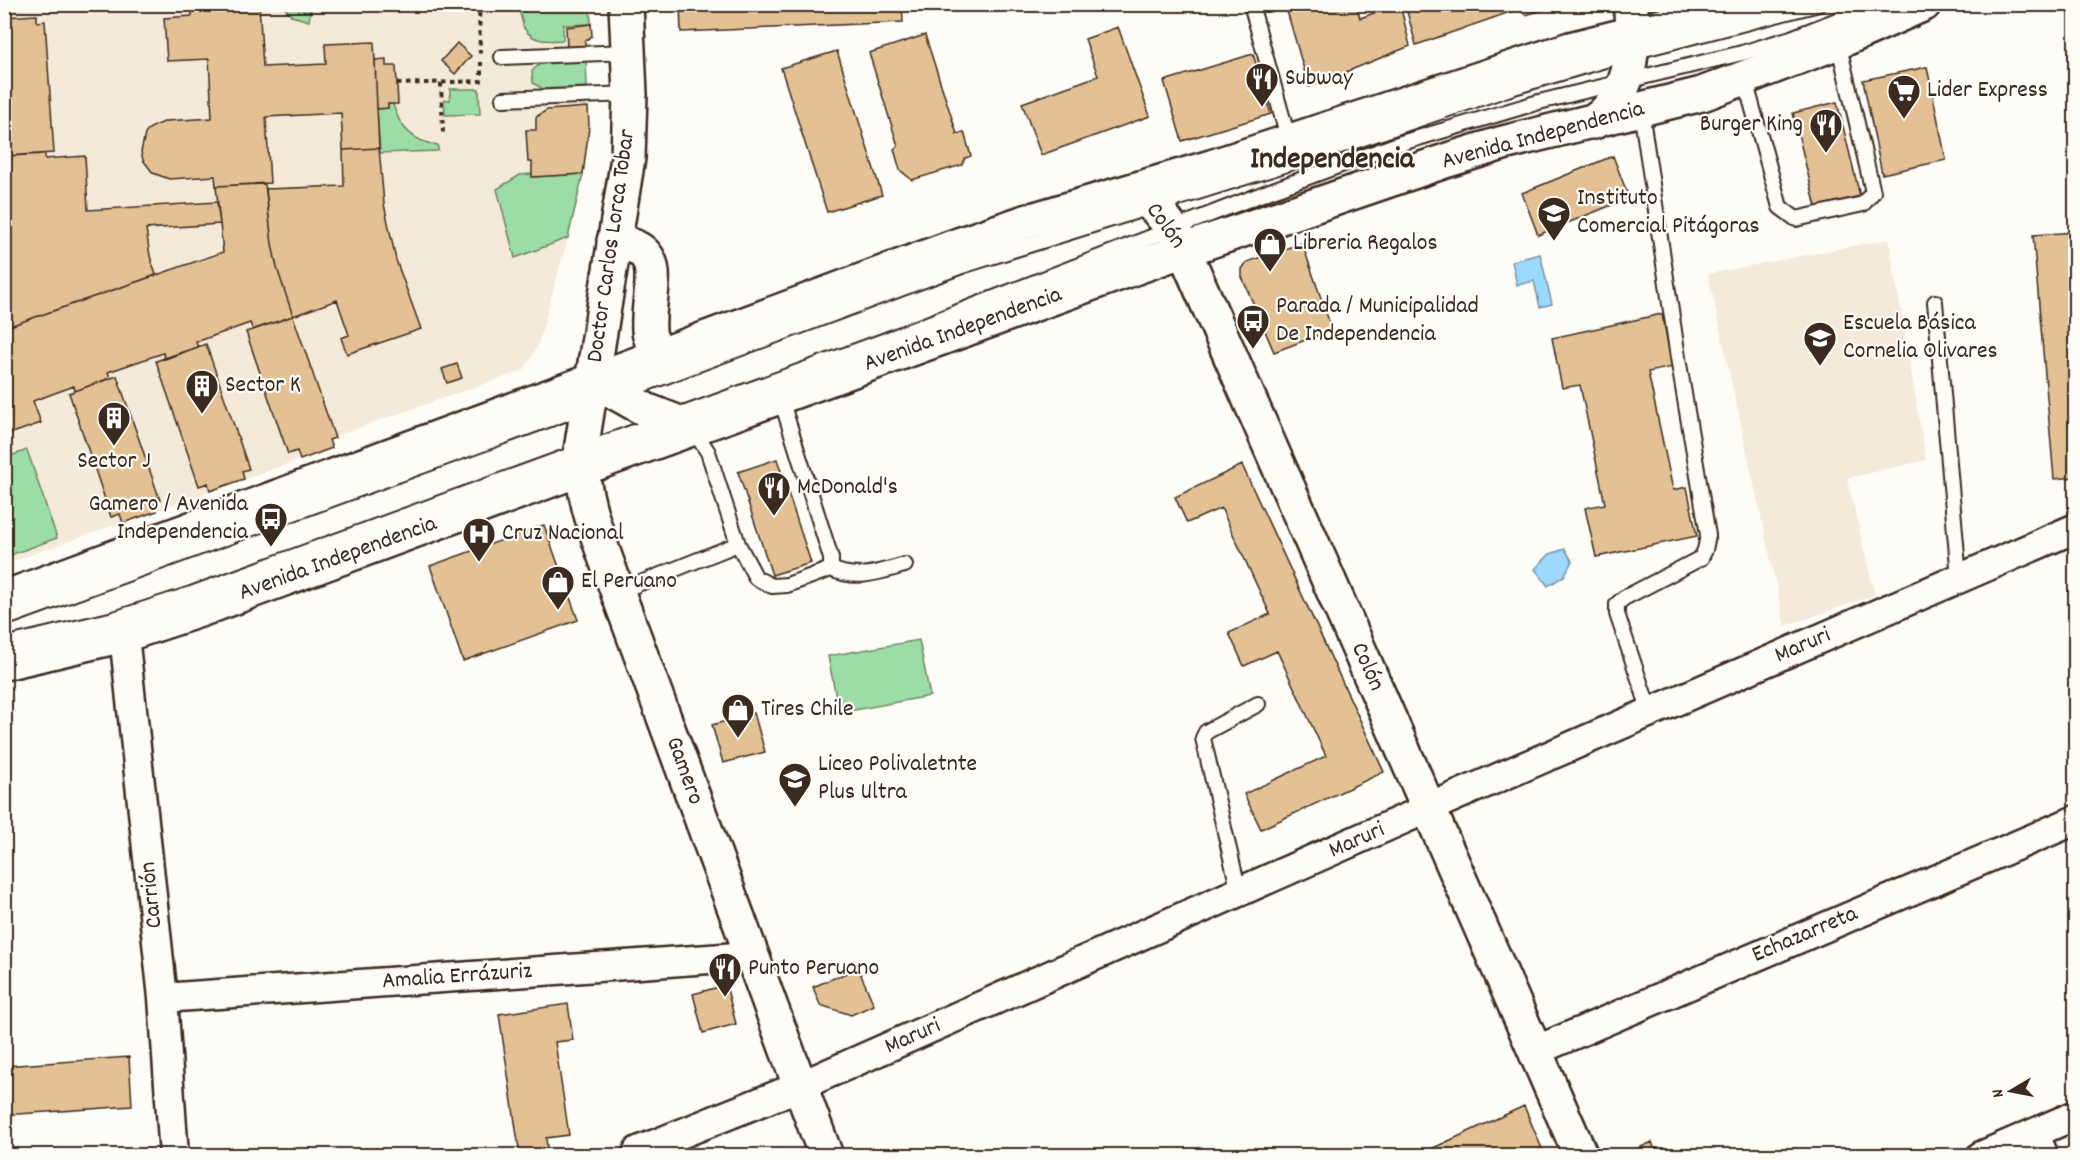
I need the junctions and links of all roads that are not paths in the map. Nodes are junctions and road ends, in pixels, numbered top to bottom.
1 (626, 4) edge
2 (1251, 4) edge
3 (1749, 4) edge
4 (1819, 4) edge
5 (1878, 4) edge
6 (1924, 4) edge
7 (1630, 42) edge
8 (1838, 42) junction
9 (628, 52) junction
10 (502, 57) dead end
11 (1745, 80) junction
12 (630, 94) junction
13 (503, 99) dead end
14 (1641, 111) junction
15 (1594, 122) junction
16 (1289, 142) junction
17 (1169, 219) junction
18 (614, 241) junction
19 (1935, 302) dead end
20 (661, 355) junction
21 (599, 393) junction
22 (780, 396) junction
23 (679, 423) junction
24 (581, 460) junction
25 (2076, 528) edge
26 (738, 544) junction
27 (905, 565) dead end
28 (831, 569) junction
29 (1959, 578) junction
30 (618, 593) junction
31 (4, 598) edge
32 (4, 619) edge
33 (124, 635) junction
34 (4, 645) edge
35 (4, 663) edge
36 (1258, 704) dead end
37 (1650, 712) junction
38 (1429, 809) junction
39 (2076, 820) edge
40 (1239, 892) junction
41 (752, 956) junction
42 (163, 998) junction
43 (1535, 1051) junction
44 (800, 1086) junction
45 (2076, 1115) edge
46 (2039, 1144) edge
47 (638, 1151) dead end
48 (174, 1155) edge
49 (826, 1155) edge
50 (1581, 1155) edge
51 (1981, 1155) edge

1 - 9 main road, Doctor Carlos Lorca Tobar
2 - 16 lane
3 - 7 main road, Avenida Independencia
4 - 7 lane
5 - 7 lane
6 - 8 main road, Avenida Independencia
7 - 15 main road
7 - 16 main road, Avenida Independencia
7 - 17 lane
7 - 17 lane
8 - 11 main road, Avenida Independencia
8 - 11 lane
9 - 10 lane
9 - 12 main road, Doctor Carlos Lorca Tobar
11 - 14 main road, Avenida Independencia
12 - 13 lane
12 - 18 main road, Doctor Carlos Lorca Tobar
14 - 15 main road, Avenida Independencia
14 - 37 lane
15 - 17 main road, Avenida Independencia
16 - 17 main road, Avenida Independencia
17 - 20 main road, Avenida Independencia
17 - 21 lane
17 - 22 main road, Avenida Independencia
17 - 23 lane
17 - 38 main road, Colón
18 - 20 main road
18 - 21 main road, Doctor Carlos Lorca Tobar
19 - 29 lane
20 - 21 main road, Avenida Independencia
21 - 23 main road
21 - 24 main road, Gamero
21 - 31 main road, Avenida Independencia
21 - 32 lane
22 - 23 main road, Avenida Independencia
22 - 28 lane
23 - 24 main road, Avenida Independencia
23 - 26 lane
24 - 30 main road, Gamero
24 - 33 main road, Avenida Independencia
24 - 34 lane
25 - 29 street, Maruri
26 - 28 lane
26 - 30 lane
27 - 28 lane
29 - 37 street, Maruri
30 - 41 main road, Gamero
33 - 35 main road, Avenida Independencia
33 - 42 street, Carrión
36 - 40 lane
37 - 38 street, Maruri
38 - 40 street, Maruri
38 - 43 main road, Colón
39 - 43 street, Echazarreta
40 - 44 street, Maruri
41 - 42 street, Amalia Errázuriz
41 - 44 main road, Gamero
42 - 48 street, Carrión
43 - 50 main road, Colón
44 - 47 street, Maruri
44 - 49 main road, Gamero
45 - 46 street
46 - 51 street

